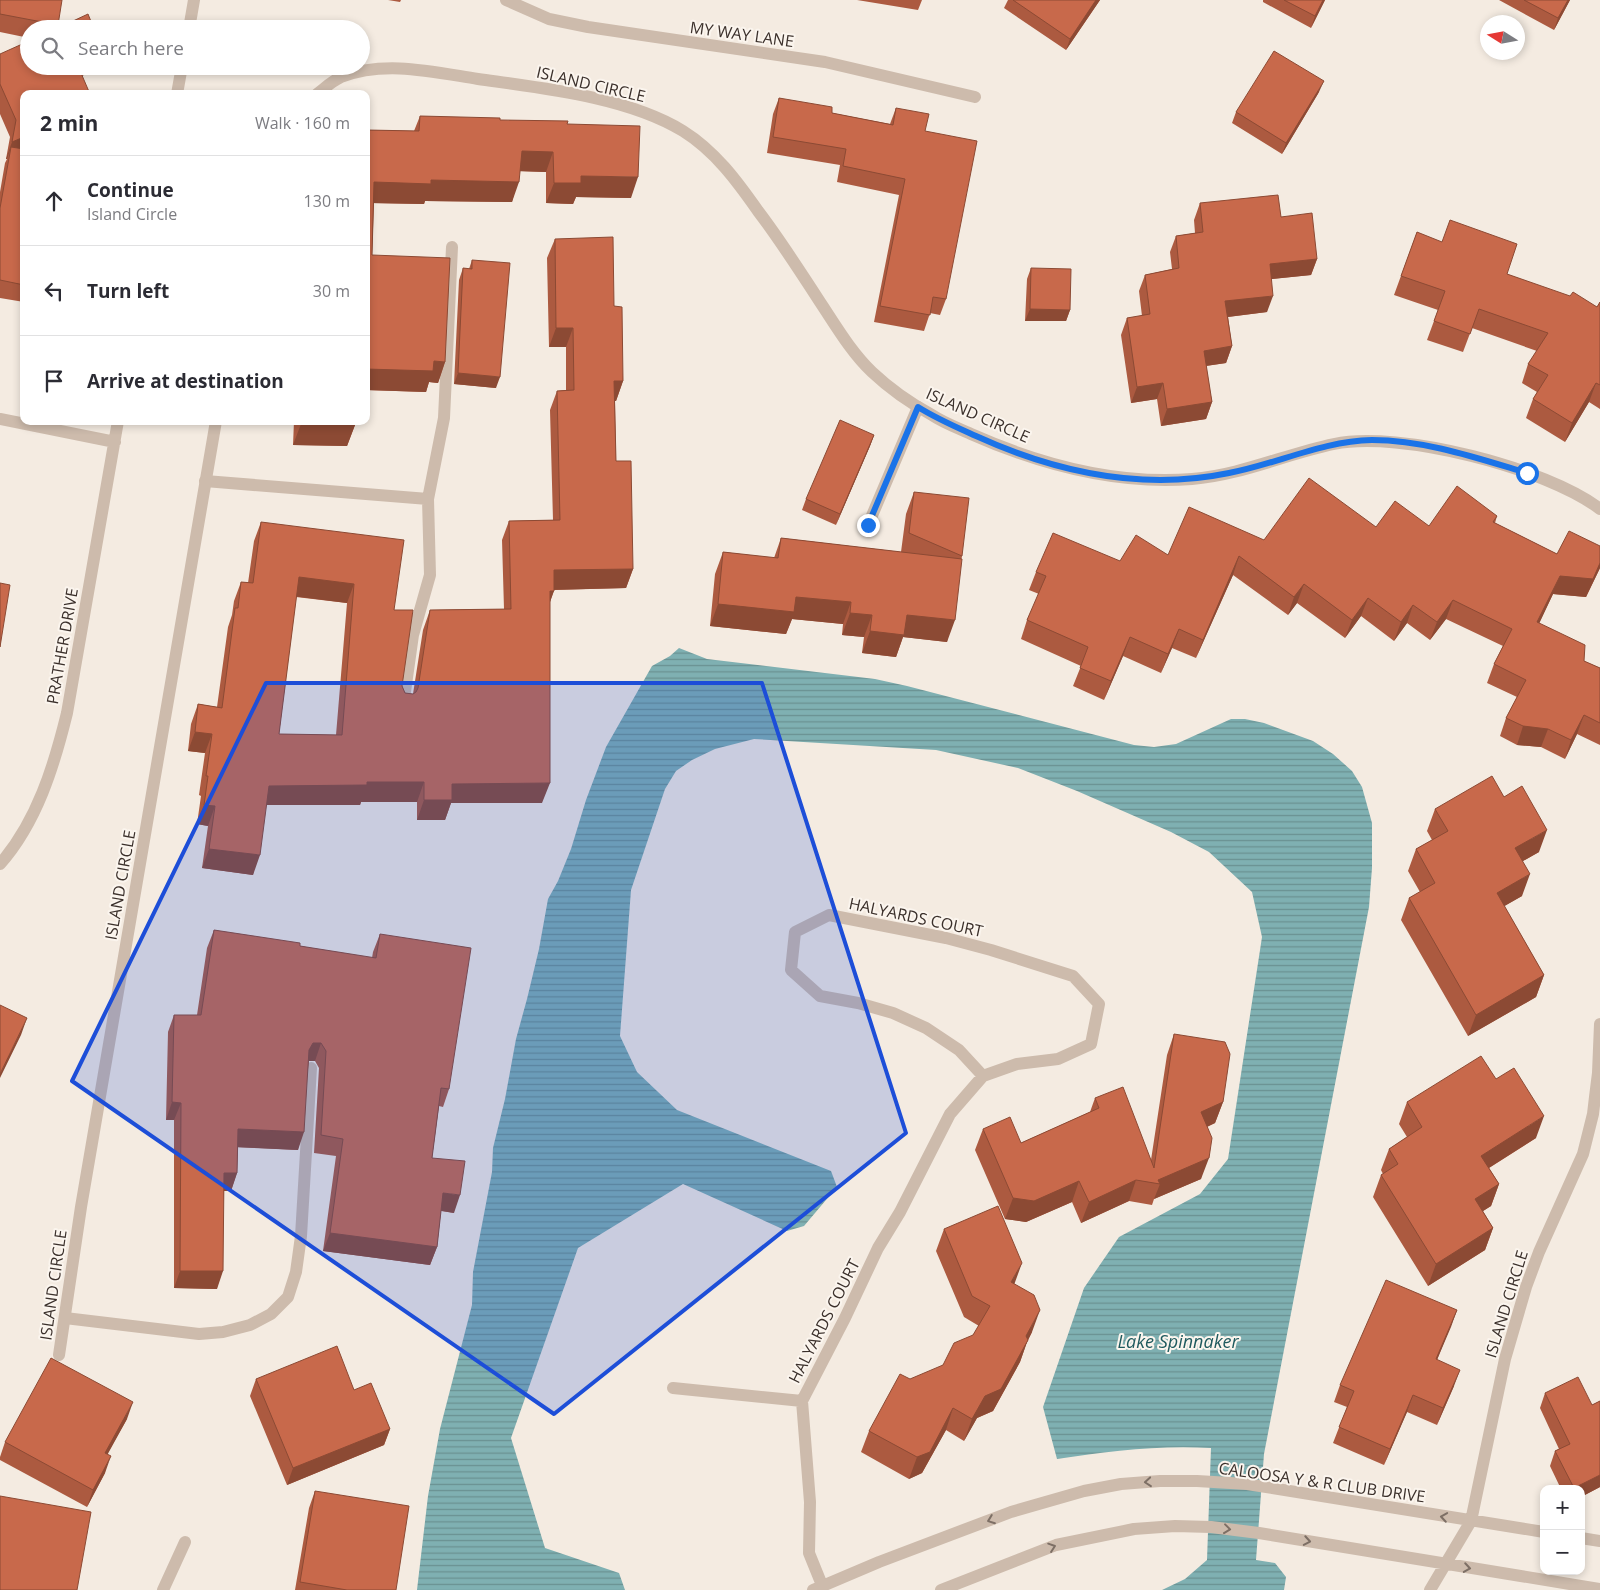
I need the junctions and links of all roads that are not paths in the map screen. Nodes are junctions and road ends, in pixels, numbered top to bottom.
1 (194, 0) edge
2 (506, 0) edge
3 (191, 20) edge
4 (370, 69) edge
5 (180, 75) edge
6 (348, 75) edge
7 (178, 90) edge
8 (322, 90) edge
9 (975, 97) dead end
10 (452, 247) dead end
11 (918, 407) junction
12 (0, 420) edge
13 (20, 424) edge
14 (26, 425) edge
15 (117, 425) edge
16 (215, 425) edge
17 (115, 442) junction
18 (206, 481) junction
19 (428, 499) junction
20 (1600, 509) edge
21 (868, 525) dead end
22 (403, 706) edge
23 (0, 864) edge
24 (1600, 1024) edge
25 (311, 1068) edge
26 (983, 1076) junction
27 (65, 1318) junction
28 (59, 1355) dead end
29 (672, 1388) dead end
30 (802, 1401) junction
31 (1471, 1521) junction
32 (1540, 1531) edge
33 (1585, 1539) edge
34 (1600, 1541) edge
35 (185, 1542) dead end
36 (1445, 1564) junction
37 (820, 1589) edge
38 (1600, 1589) edge
39 (163, 1590) edge
40 (941, 1590) edge
41 (1430, 1590) edge

1 - 3 street
2 - 9 street, MY WAY LANE
4 - 11 street, ISLAND CIRCLE
5 - 7 street
6 - 8 street, ISLAND CIRCLE
10 - 19 street
11 - 20 street, ISLAND CIRCLE
11 - 21 street
12 - 13 street
14 - 17 street
15 - 17 street, PRATHER DRIVE
16 - 18 street, ISLAND CIRCLE
17 - 23 street, PRATHER DRIVE
18 - 19 street
18 - 27 street, ISLAND CIRCLE
19 - 22 street
24 - 31 street, ISLAND CIRCLE
25 - 27 street
26 - 26 street, HALYARDS COURT
26 - 30 street, HALYARDS COURT
27 - 28 street, ISLAND CIRCLE
29 - 30 street, HALYARDS COURT
30 - 37 street, HALYARDS COURT
31 - 32 street, CALOOSA Y & R CLUB DRIVE
31 - 36 street, ISLAND CIRCLE
31 -> 37 street, CALOOSA Y & R CLUB DRIVE
33 - 34 street
35 - 39 street
36 -> 38 street
40 -> 36 street
36 - 41 street, ISLAND CIRCLE

